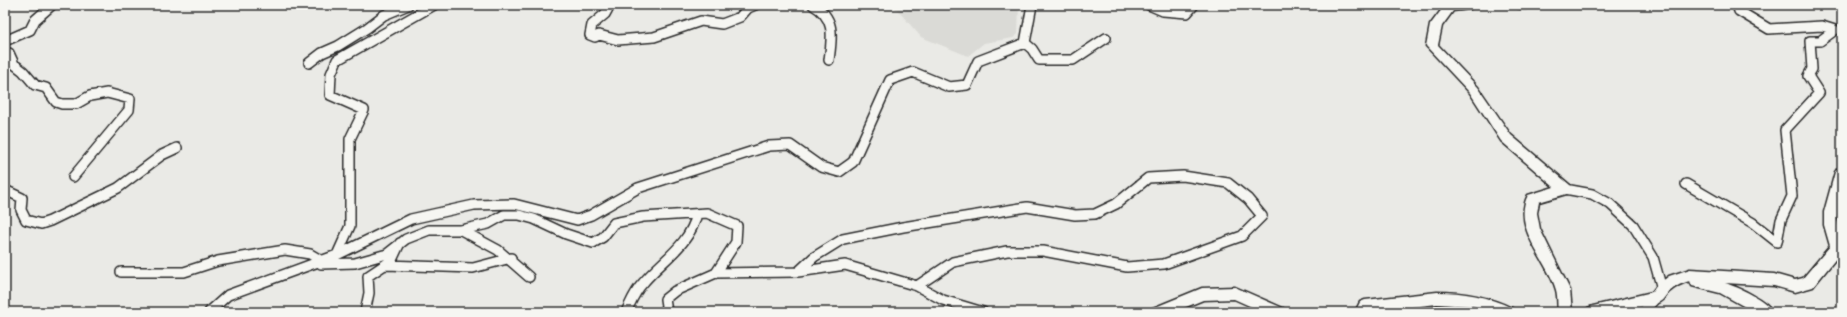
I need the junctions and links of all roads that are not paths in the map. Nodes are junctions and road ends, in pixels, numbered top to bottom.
1 (52, 5) edge
2 (408, 5) edge
3 (434, 5) edge
4 (610, 5) edge
5 (755, 5) edge
6 (812, 5) edge
7 (1032, 5) edge
8 (1149, 5) edge
9 (1194, 5) edge
10 (1470, 5) edge
11 (1520, 5) edge
12 (1528, 5) edge
13 (1737, 5) edge
14 (1106, 38) dead end
15 (5, 40) edge
16 (1025, 43) junction
17 (5, 53) edge
18 (829, 60) dead end
19 (309, 63) dead end
20 (177, 148) dead end
21 (1842, 172) edge
22 (73, 177) dead end
23 (1686, 184) dead end
24 (1565, 189) junction
25 (5, 190) edge
26 (697, 214) junction
27 (461, 230) junction
28 (400, 243) junction
29 (337, 255) junction
30 (510, 258) junction
31 (318, 262) junction
32 (386, 265) junction
33 (122, 272) dead end
34 (798, 272) junction
35 (716, 273) junction
36 (529, 278) dead end
37 (1674, 280) junction
38 (917, 286) junction
39 (1659, 293) junction
40 (209, 312) edge
41 (365, 312) edge
42 (626, 312) edge
43 (667, 312) edge
44 (983, 312) edge
45 (1158, 312) edge
46 (1278, 312) edge
47 (1362, 312) edge
48 (1397, 312) edge
49 (1458, 312) edge
50 (1507, 312) edge
51 (1565, 312) edge
52 (1594, 312) edge
53 (1643, 312) edge
54 (1766, 312) edge

1 - 15 street
2 - 19 street
3 - 29 street
4 - 5 street
6 - 18 street
7 - 16 street
8 - 9 street
10 - 24 street
11 - 12 street
13 - 23 street
14 - 16 street
16 - 29 street
17 - 22 street
20 - 25 street
21 - 37 street
24 - 39 street
24 - 51 street
26 - 27 street
26 - 35 street
26 - 42 street
27 - 28 street
27 - 30 street
28 - 31 street
28 - 32 street
29 - 31 street
30 - 32 street
30 - 36 street
31 - 33 street
31 - 40 street
32 - 41 street
34 - 35 street
34 - 38 street
34 - 38 street
35 - 43 street
37 - 39 street
37 - 54 street
38 - 44 street
39 - 52 street
39 - 53 street
45 - 46 street
47 - 50 street
48 - 49 street

